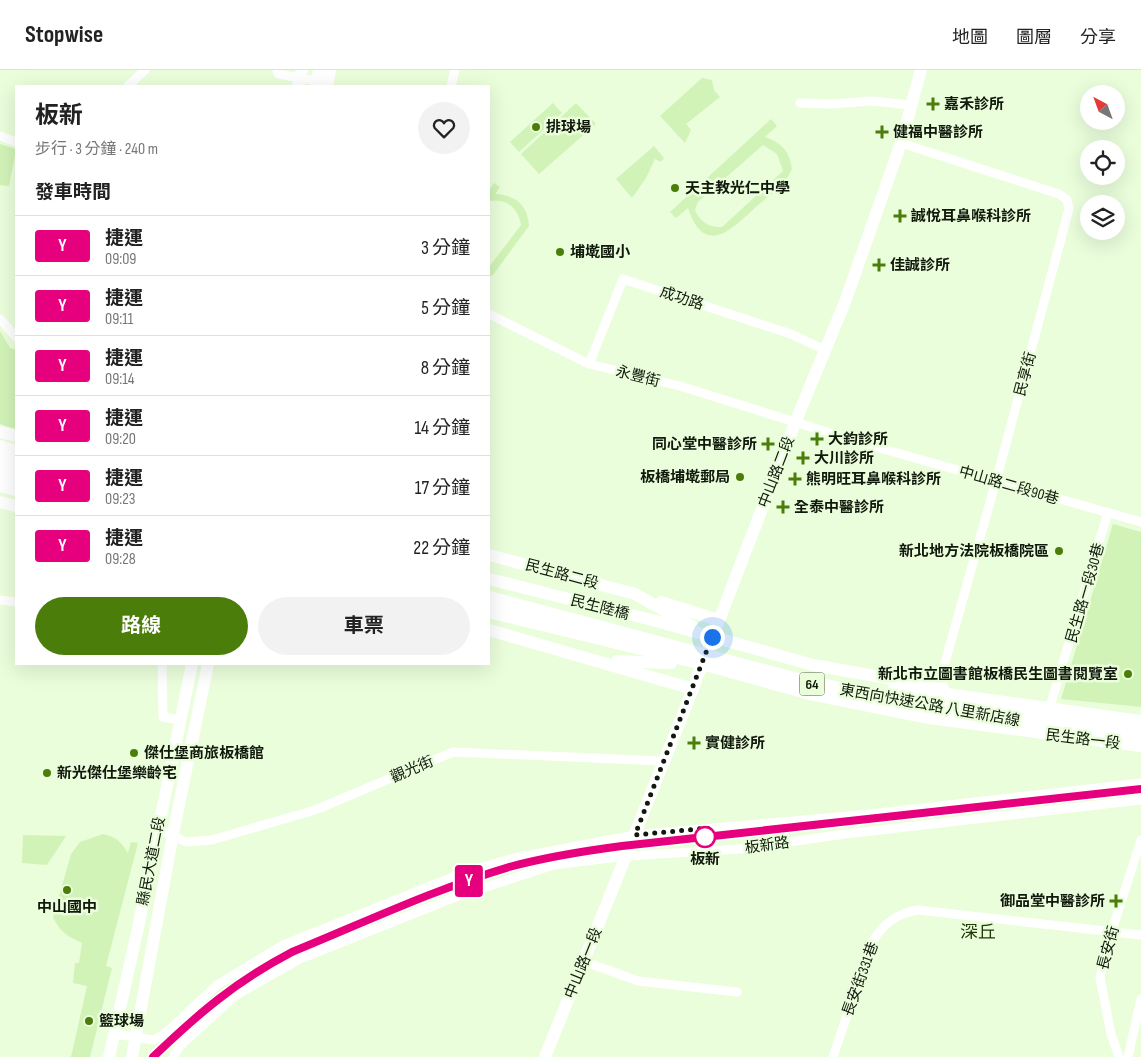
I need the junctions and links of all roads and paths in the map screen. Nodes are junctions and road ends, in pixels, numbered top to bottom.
1 (145, 70) edge
2 (277, 70) edge
3 (330, 70) edge
4 (455, 70) edge
5 (921, 70) edge
6 (304, 78) edge
7 (323, 81) edge
8 (129, 85) edge
9 (451, 85) edge
10 (800, 103) dead end
11 (912, 105) junction
12 (0, 136) edge
13 (15, 142) edge
14 (901, 143) junction
15 (490, 314) edge
16 (0, 319) edge
17 (15, 336) edge
18 (825, 350) junction
19 (589, 364) junction
20 (795, 423) junction
21 (0, 432) edge
22 (15, 436) edge
23 (0, 446) edge
24 (15, 451) edge
25 (0, 460) edge
26 (15, 464) edge
27 (0, 472) edge
28 (15, 477) edge
29 (996, 481) junction
30 (0, 486) edge
31 (15, 490) edge
32 (0, 502) edge
33 (15, 506) edge
34 (1108, 512) junction
35 (1141, 522) edge
36 (490, 555) edge
37 (490, 579) edge
38 (490, 589) edge
39 (635, 594) junction
40 (490, 599) edge
41 (0, 600) edge
42 (15, 602) edge
43 (490, 612) edge
44 (718, 620) junction
45 (490, 630) edge
46 (712, 637) junction
47 (596, 660) junction
48 (702, 664) junction
49 (162, 665) edge
50 (192, 665) edge
51 (208, 665) edge
52 (938, 687) junction
53 (693, 689) junction
54 (1052, 703) junction
55 (1141, 715) edge
56 (928, 718) junction
57 (179, 720) junction
58 (1141, 723) edge
59 (1141, 737) edge
60 (1141, 746) edge
61 (664, 761) junction
62 (1141, 783) edge
63 (1141, 800) edge
64 (158, 829) junction
65 (173, 834) junction
66 (635, 835) junction
67 (1141, 840) edge
68 (626, 856) junction
69 (620, 870) joint
70 (1111, 933) junction
71 (1141, 935) edge
72 (584, 961) junction
73 (737, 992) dead end
74 (1141, 999) edge
75 (115, 1034) junction
76 (136, 1038) junction
77 (109, 1057) edge
78 (132, 1057) edge
79 (173, 1057) edge
80 (545, 1057) edge
81 (833, 1057) edge
82 (1119, 1057) edge
83 (1128, 1057) edge

1 - 8 street
2 - 6 street
3 - 7 main road
4 - 9 street
5 - 11 main road, 中山路二段
6 - 7 street
10 - 11 street
11 - 14 main road, 中山路二段
12 - 13 street
14 - 18 main road, 中山路二段
14 - 29 street, 民享街
15 - 19 street, 永豐街
16 - 17 street
18 - 19 street, 成功路
18 - 20 main road, 中山路二段
19 - 20 street, 永豐街
20 - 29 street, 中山路二段90巷
20 - 44 main road, 中山路二段
21 - 22 main road
23 - 24 main road
25 - 26 highway
27 - 28 highway
29 - 34 street, 中山路二段90巷
29 - 52 street, 民享街
30 - 31 main road
32 - 33 main road
34 - 35 street, 中山路二段90巷
34 - 54 street, 民生路一段30巷
36 - 39 main road, 民生路二段
37 - 46 main road, 民生陸橋
38 - 58 highway, 東西向快速公路 八里新店線 / 64
39 - 44 main road, 民生路二段
39 - 46 main road, 民生路二段
40 - 59 highway, 東西向快速公路 八里新店線 / 64
41 - 42 street
43 - 48 main road
44 - 46 main road, 中山路二段
45 - 47 main road
46 - 48 main road, 中山路二段
46 - 52 main road, 民生路一段
47 - 48 main road
47 - 53 main road
48 - 53 main road, 中山路二段
48 - 56 main road, 民生路一段
49 - 57 street
50 - 57 main road, 縣民大道二段
51 - 65 main road, 縣民大道二段
52 - 54 main road, 民生路一段
52 - 56 street, 民享街
53 - 61 main road, 中山路二段
54 - 55 main road, 民生路一段
56 - 60 main road, 民生路一段
57 - 64 main road, 縣民大道二段
61 - 65 street, 觀光街
61 - 66 main road, 中山路二段
62 - 66 street, 板新路
63 - 68 street, 板新路
64 - 65 street, 觀光街
64 - 75 main road, 縣民大道二段
65 - 76 main road, 縣民大道二段
66 - 68 main road, 中山路二段
66 - 76 street, 板新路
67 - 70 street, 長安街
68 - 69 main road, 中山路二段
68 - 79 street, 板新路
69 - 72 main road, 中山路一段
70 - 71 street, 長安街331巷
70 - 81 street, 長安街331巷
70 - 82 street, 長安街
72 - 73 street
72 - 80 main road, 中山路一段
74 - 83 street
75 - 76 street, 板新路
75 - 77 main road, 縣民大道二段
76 - 78 main road, 縣民大道二段

